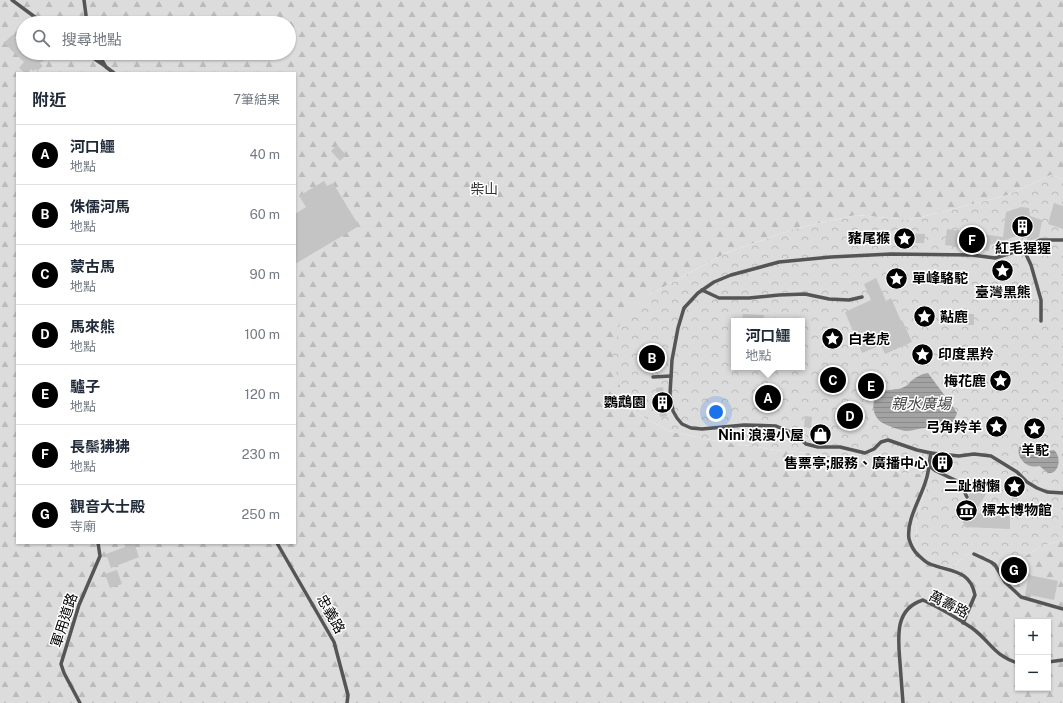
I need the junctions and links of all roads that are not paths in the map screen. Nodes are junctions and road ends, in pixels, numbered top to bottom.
1 (12, 0) edge
2 (84, 0) edge
3 (34, 16) edge
4 (86, 16) edge
5 (97, 60) edge
6 (102, 60) edge
7 (106, 66) junction
8 (113, 72) edge
9 (1063, 240) edge
10 (1023, 248) junction
11 (702, 290) junction
12 (862, 297) dead end
13 (1041, 321) dead end
14 (671, 376) junction
15 (653, 377) dead end
16 (931, 453) junction
17 (928, 465) junction
18 (1063, 493) edge
19 (968, 497) dead end
20 (98, 544) edge
21 (278, 544) edge
22 (974, 554) dead end
23 (1063, 609) edge
24 (963, 623) junction
25 (1063, 660) edge
26 (1015, 662) edge
27 (1051, 662) edge
28 (80, 703) edge
29 (347, 703) edge
30 (903, 703) edge

1 - 3 lane
2 - 4 lane
5 - 7 lane
6 - 7 lane
7 - 8 lane
9 - 10 lane
10 - 11 lane
10 - 13 lane
11 - 12 lane
11 - 14 lane
14 - 15 lane
14 - 16 lane
16 - 17 lane
16 - 18 lane
17 - 19 lane
17 - 24 lane
20 - 28 lane, 軍用道路
21 - 29 lane, 忠義路
22 - 23 lane
24 - 26 lane, 萬壽路
24 - 30 lane, 萬壽路
25 - 27 lane

